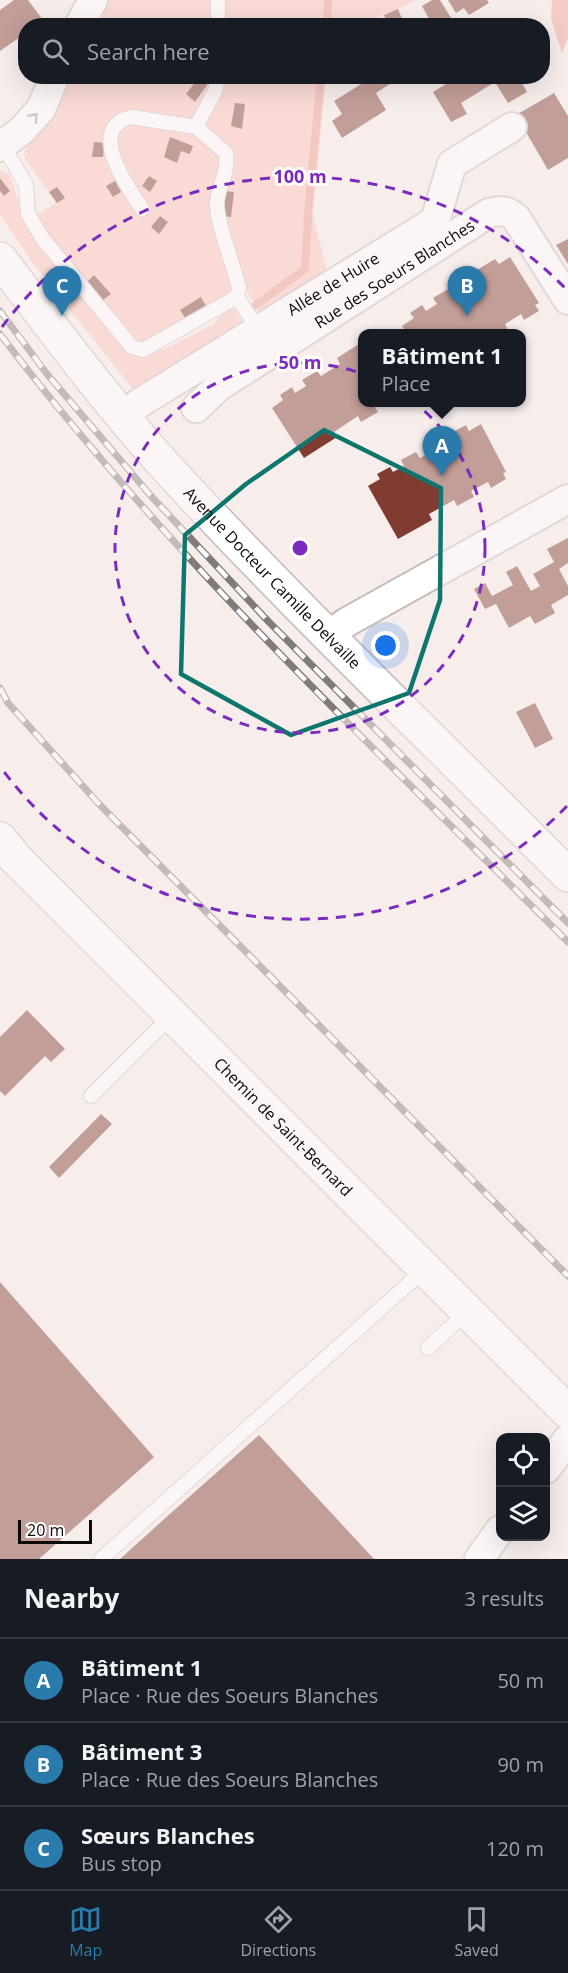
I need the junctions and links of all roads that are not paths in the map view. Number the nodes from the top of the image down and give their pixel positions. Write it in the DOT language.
graph roads {
  1 [pos="93,0"];
  2 [pos="218,0"];
  3 [pos="83,18"];
  4 [pos="218,18"];
  5 [pos="52,84"];
  6 [pos="216,84"];
  7 [pos="196,127"];
  8 [pos="512,127"];
  9 [pos="2,146"];
  10 [pos="142,209"];
  11 [pos="0,259"];
  12 [pos="237,297"];
  13 [pos="568,300"];
  14 [pos="258,329"];
  15 [pos="196,408"];
  16 [pos="123,417"];
  17 [pos="568,499"];
  18 [pos="329,635"];
  19 [pos="0,839"];
  20 [pos="568,875"];
  21 [pos="172,1015"];
  22 [pos="90,1096"];
  23 [pos="425,1269"];
  24 [pos="468,1311"];
  25 [pos="428,1348"];
  26 [pos="568,1412"];
  27 [pos="568,1439"];
  28 [pos="550,1464"];
  29 [pos="496,1537"];
  30 [pos="101,1559"];
  31 [pos="479,1559"];
  1 -- 3 [label="street"];
  2 -- 4 [label="lane"];
  9 -- 5 [label="street, one-way"];
  6 -- 7 [label="lane"];
  7 -- 10 [label="lane"];
  7 -- 12 [label="lane"];
  8 -- 14 [label="street, Allée de Huire"];
  9 -- 12 [label="lane"];
  11 -- 16 [label="street, Avenue Docteur Camille Delvaille"];
  12 -- 14 [label="lane"];
  13 -- 15 [label="street, Rue des Soeurs Blanches"];
  14 -- 16 [label="street, Allée de Huire"];
  16 -- 18 [label="street, Avenue Docteur Camille Delvaille"];
  17 -- 18 [label="street"];
  18 -- 20 [label="street, Avenue Docteur Camille Delvaille"];
  19 -- 21 [label="street, Chemin de Saint-Bernard"];
  21 -- 22 [label="lane"];
  21 -- 23 [label="street, Chemin de Saint-Bernard"];
  23 -- 24 [label="street, Chemin de Saint-Bernard"];
  23 -- 30 [label="lane"];
  24 -- 25 [label="lane"];
  24 -- 26 [label="street, Chemin de Saint-Bernard"];
  27 -- 28 [label="street"];
  29 -- 31 [label="street"];
}
